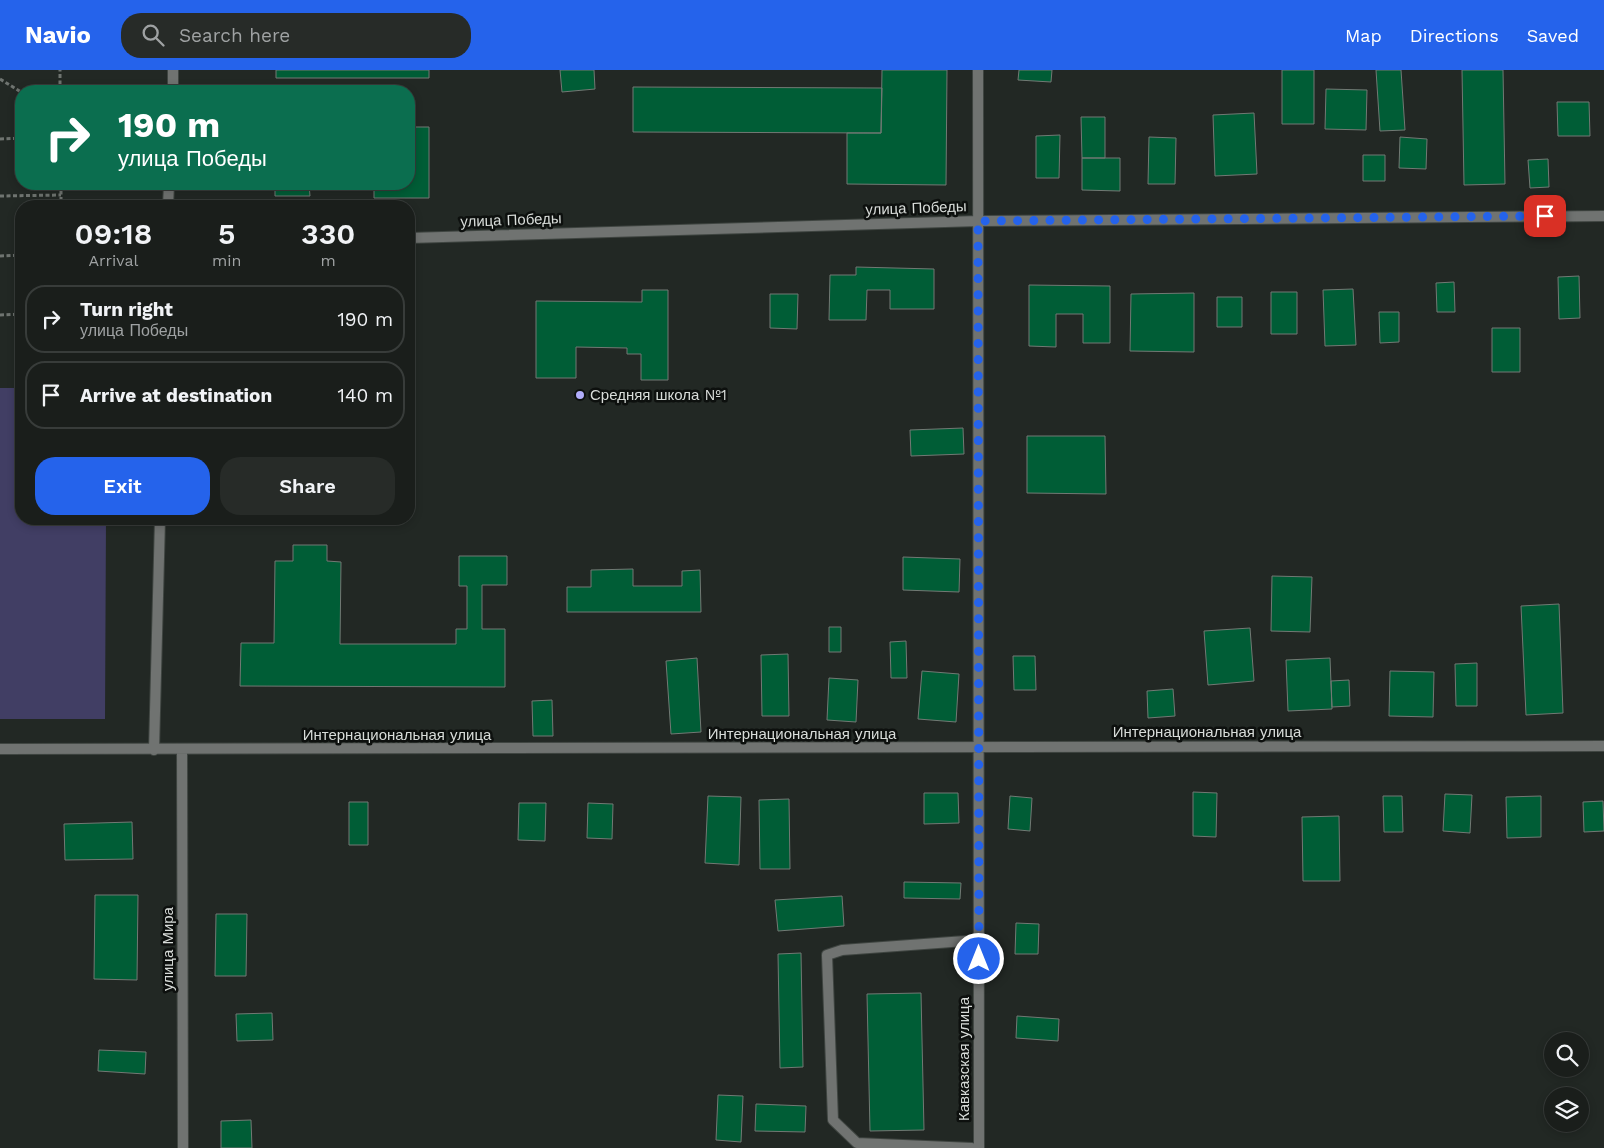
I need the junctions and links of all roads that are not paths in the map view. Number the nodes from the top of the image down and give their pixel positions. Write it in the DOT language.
graph roads {
  1 [pos="173,70"];
  2 [pos="978,70"];
  3 [pos="172,85"];
  4 [pos="1604,216"];
  5 [pos="978,221"];
  6 [pos="415,238"];
  7 [pos="160,525"];
  8 [pos="1604,746"];
  9 [pos="978,748"];
  10 [pos="0,750"];
  11 [pos="154,750"];
  12 [pos="182,750"];
  13 [pos="979,940"];
  14 [pos="183,1148"];
  15 [pos="972,1148"];
  16 [pos="979,1148"];
  1 -- 3 [label="street"];
  2 -- 5 [label="street, Кавказская улица"];
  4 -- 5 [label="street, улица Победы"];
  5 -- 6 [label="street, улица Победы"];
  5 -- 9 [label="street, Кавказская улица"];
  7 -- 11 [label="street"];
  8 -- 9 [label="street, Интернациональная улица"];
  9 -- 12 [label="street, Интернациональная улица"];
  9 -- 13 [label="street, Кавказская улица"];
  10 -- 11 [label="street, Интернациональная улица"];
  11 -- 12 [label="street, Интернациональная улица"];
  12 -- 14 [label="street, улица Мира"];
  13 -- 15 [label="street"];
  13 -- 16 [label="street, Кавказская улица"];
}
